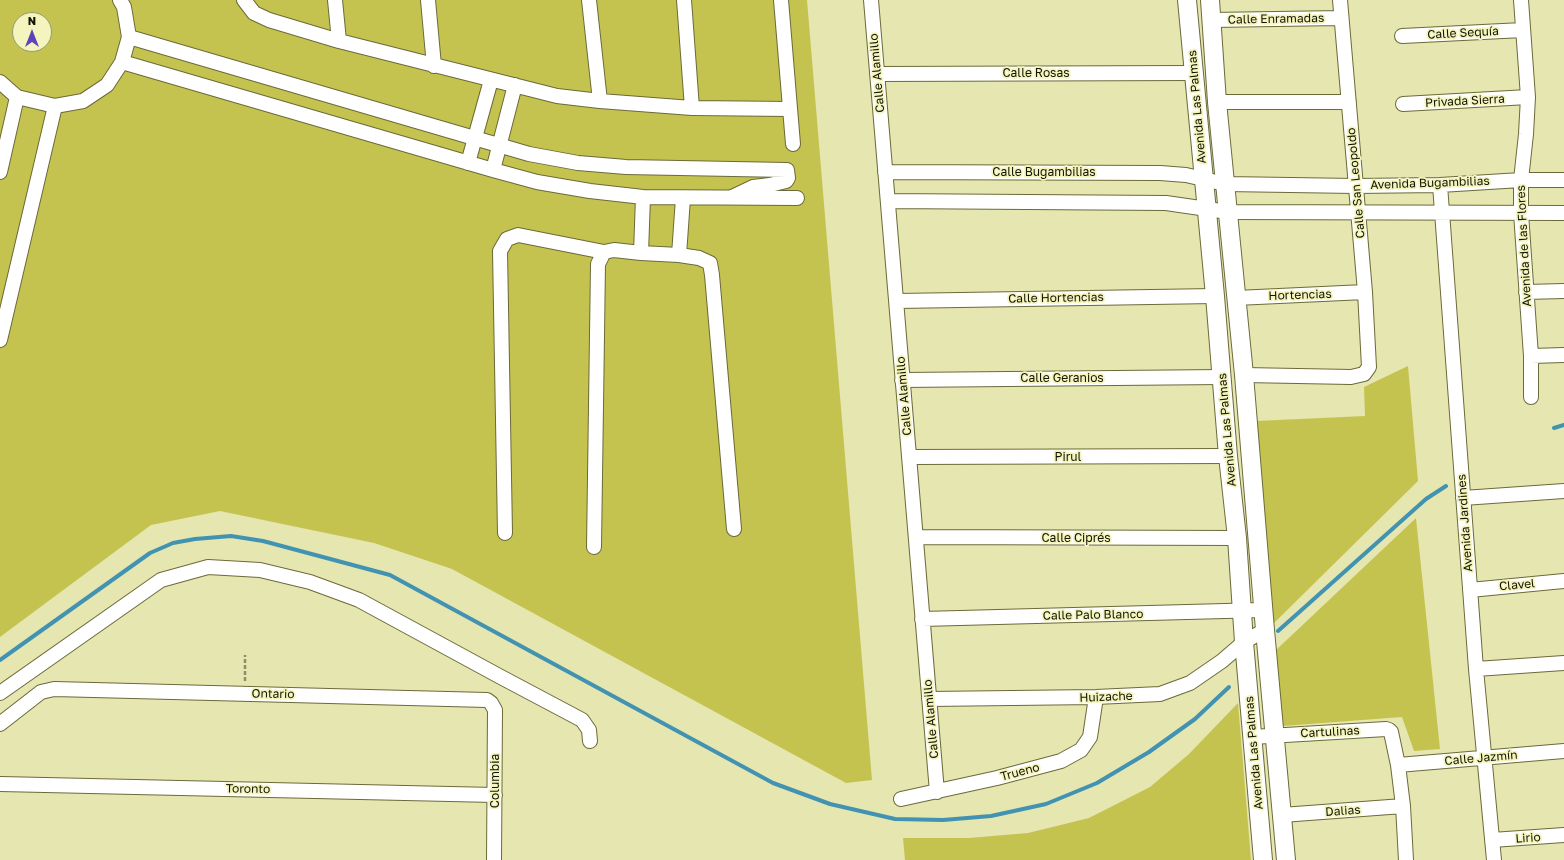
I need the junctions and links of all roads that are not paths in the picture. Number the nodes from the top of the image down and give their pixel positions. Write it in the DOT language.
graph roads {
  1 [pos="120,0"];
  2 [pos="244,0"];
  3 [pos="335,0"];
  4 [pos="428,0"];
  5 [pos="589,0"];
  6 [pos="684,0"];
  7 [pos="781,0"];
  8 [pos="871,0"];
  9 [pos="1187,0"];
  10 [pos="1210,0"];
  11 [pos="1340,0"];
  12 [pos="1521,0"];
  13 [pos="1341,18"];
  14 [pos="1211,20"];
  15 [pos="1523,30"];
  16 [pos="1402,36"];
  17 [pos="129,37"];
  18 [pos="339,40"];
  19 [pos="122,62"];
  20 [pos="434,66"];
  21 [pos="1194,73"];
  22 [pos="877,74"];
  23 [pos="491,80"];
  24 [pos="0,82"];
  25 [pos="515,85"];
  26 [pos="18,97"];
  27 [pos="1528,97"];
  28 [pos="600,101"];
  29 [pos="1217,102"];
  30 [pos="1349,102"];
  31 [pos="1403,104"];
  32 [pos="56,106"];
  33 [pos="692,108"];
  34 [pos="790,109"];
  35 [pos="475,138"];
  36 [pos="793,144"];
  37 [pos="500,145"];
  38 [pos="468,163"];
  39 [pos="493,170"];
  40 [pos="0,172"];
  41 [pos="885,172"];
  42 [pos="1204,179"];
  43 [pos="1521,180"];
  44 [pos="1564,180"];
  45 [pos="1225,184"];
  46 [pos="1440,185"];
  47 [pos="1355,186"];
  48 [pos="643,197"];
  49 [pos="732,197"];
  50 [pos="683,198"];
  51 [pos="797,198"];
  52 [pos="888,201"];
  53 [pos="1206,209"];
  54 [pos="1358,211"];
  55 [pos="1228,212"];
  56 [pos="1441,212"];
  57 [pos="1521,213"];
  58 [pos="1564,213"];
  59 [pos="604,252"];
  60 [pos="641,253"];
  61 [pos="679,255"];
  62 [pos="1564,291"];
  63 [pos="1364,292"];
  64 [pos="1526,292"];
  65 [pos="1215,296"];
  66 [pos="1236,298"];
  67 [pos="896,301"];
  68 [pos="0,340"];
  69 [pos="1564,355"];
  70 [pos="1531,356"];
  71 [pos="1244,375"];
  72 [pos="1222,377"];
  73 [pos="902,380"];
  74 [pos="1531,397"];
  75 [pos="1228,456"];
  76 [pos="909,457"];
  77 [pos="1564,491"];
  78 [pos="1463,498"];
  79 [pos="734,529"];
  80 [pos="505,533"];
  81 [pos="916,537"];
  82 [pos="1237,538"];
  83 [pos="594,547"];
  84 [pos="1564,582"];
  85 [pos="1470,590"];
  86 [pos="1263,610"];
  87 [pos="1242,611"];
  88 [pos="922,619"];
  89 [pos="1264,630"];
  90 [pos="1244,642"];
  91 [pos="1564,663"];
  92 [pos="1476,669"];
  93 [pos="0,693"];
  94 [pos="1096,698"];
  95 [pos="929,699"];
  96 [pos="491,703"];
  97 [pos="0,724"];
  98 [pos="1274,735"];
  99 [pos="1252,737"];
  100 [pos="590,741"];
  101 [pos="1564,751"];
  102 [pos="1484,758"];
  103 [pos="1398,765"];
  104 [pos="0,784"];
  105 [pos="937,792"];
  106 [pos="495,795"];
  107 [pos="901,799"];
  108 [pos="1403,806"];
  109 [pos="1282,815"];
  110 [pos="1564,835"];
  111 [pos="1492,840"];
  112 [pos="494,860"];
  113 [pos="1263,860"];
  114 [pos="1286,860"];
  115 [pos="1406,860"];
  116 [pos="1494,860"];
  1 -- 17 [label="street"];
  2 -- 18 [label="street"];
  3 -- 18 [label="street"];
  4 -- 20 [label="street"];
  5 -- 28 [label="street"];
  6 -- 33 [label="street"];
  7 -- 34 [label="street"];
  8 -- 22 [label="street, Calle Alamillo"];
  9 -- 21 [label="street, Avenida Las Palmas"];
  10 -- 14 [label="street, Avenida Las Palmas"];
  11 -- 13 [label="street, Calle San Leopoldo"];
  12 -- 15 [label="street, Avenida de las Flores"];
  13 -- 14 [label="street, Calle Enramadas"];
  13 -- 30 [label="street, Calle San Leopoldo"];
  14 -- 29 [label="street, Avenida Las Palmas"];
  15 -- 16 [label="street, Calle Sequía"];
  15 -- 27 [label="street, Avenida de las Flores"];
  17 -- 19 [label="street"];
  17 -- 35 [label="street"];
  18 -- 20 [label="street"];
  19 -- 32 [label="street"];
  19 -- 38 [label="street"];
  20 -- 23 [label="street"];
  21 -- 22 [label="street, Calle Rosas"];
  21 -- 42 [label="street, Avenida Las Palmas"];
  22 -- 41 [label="street, Calle Alamillo"];
  23 -- 25 [label="street"];
  23 -- 35 [label="street"];
  24 -- 26 [label="street"];
  25 -- 28 [label="street"];
  25 -- 37 [label="street"];
  26 -- 32 [label="street"];
  26 -- 40 [label="street"];
  27 -- 31 [label="street, Privada Sierra"];
  27 -- 43 [label="street, Avenida de las Flores"];
  28 -- 33 [label="street"];
  29 -- 30 [label="street"];
  29 -- 45 [label="street, Avenida Las Palmas"];
  30 -- 47 [label="street, Calle San Leopoldo"];
  32 -- 68 [label="street"];
  33 -- 34 [label="street"];
  34 -- 36 [label="street"];
  35 -- 37 [label="street"];
  35 -- 38 [label="street"];
  37 -- 39 [label="street"];
  37 -- 49 [label="street"];
  38 -- 39 [label="street"];
  39 -- 48 [label="street"];
  41 -- 42 [label="street, Calle Bugambilias"];
  41 -- 52 [label="street, Calle Alamillo"];
  42 -- 45 [label="street, Calle Bugambilias"];
  42 -- 53 [label="street, Avenida Las Palmas"];
  43 -- 44 [label="street, Avenida Bugambilias"];
  43 -- 46 [label="street, Avenida Bugambilias"];
  43 -- 57 [label="street, Avenida de las Flores"];
  45 -- 47 [label="street, Avenida Bugambilias"];
  45 -- 55 [label="street, Avenida Las Palmas"];
  46 -- 47 [label="street, Avenida Bugambilias"];
  46 -- 56 [label="street, Avenida Jardines"];
  47 -- 54 [label="street, Calle San Leopoldo"];
  48 -- 50 [label="street"];
  48 -- 60 [label="street"];
  49 -- 50 [label="street"];
  49 -- 51 [label="street"];
  50 -- 61 [label="street"];
  52 -- 53 [label="street"];
  52 -- 67 [label="street, Calle Alamillo"];
  53 -- 55 [label="street"];
  53 -- 65 [label="street, Avenida Las Palmas"];
  54 -- 55 [label="street"];
  54 -- 56 [label="street"];
  54 -- 63 [label="street, Calle San Leopoldo"];
  55 -- 66 [label="street, Avenida Las Palmas"];
  56 -- 57 [label="street"];
  56 -- 78 [label="street, Avenida Jardines"];
  57 -- 58 [label="street"];
  57 -- 64 [label="street, Avenida de las Flores"];
  59 -- 60 [label="street"];
  59 -- 80 [label="street"];
  59 -- 83 [label="street"];
  60 -- 61 [label="street"];
  61 -- 79 [label="street"];
  62 -- 64 [label="street"];
  63 -- 66 [label="street, Hortencias"];
  63 -- 71 [label="street, Calle San Leopoldo"];
  64 -- 70 [label="street, Avenida de las Flores"];
  65 -- 67 [label="street, Calle Hortencias"];
  65 -- 72 [label="street, Avenida Las Palmas"];
  66 -- 71 [label="street, Avenida Las Palmas"];
  67 -- 73 [label="street, Calle Alamillo"];
  69 -- 70 [label="street"];
  70 -- 74 [label="street, Avenida de las Flores"];
  71 -- 86 [label="street, Avenida Las Palmas"];
  72 -- 73 [label="street, Calle Geranios"];
  72 -- 75 [label="street, Avenida Las Palmas"];
  73 -- 76 [label="street, Calle Alamillo"];
  75 -- 76 [label="street, Pirul"];
  75 -- 82 [label="street, Avenida Las Palmas"];
  76 -- 81 [label="street, Calle Alamillo"];
  77 -- 78 [label="street"];
  78 -- 85 [label="street, Avenida Jardines"];
  81 -- 82 [label="street, Calle Ciprés"];
  81 -- 88 [label="street, Calle Alamillo"];
  82 -- 87 [label="street, Avenida Las Palmas"];
  84 -- 85 [label="street, Clavel"];
  85 -- 92 [label="street, Avenida Jardines"];
  86 -- 87 [label="street, Calle Palo Blanco"];
  86 -- 89 [label="street, Avenida Las Palmas"];
  87 -- 88 [label="street, Calle Palo Blanco"];
  87 -- 90 [label="street, Avenida Las Palmas"];
  88 -- 95 [label="street, Calle Alamillo"];
  89 -- 90 [label="street, Huizache"];
  89 -- 98 [label="street, Avenida Las Palmas"];
  90 -- 94 [label="street, Huizache"];
  90 -- 99 [label="street, Avenida Las Palmas"];
  91 -- 92 [label="street"];
  92 -- 102 [label="street, Avenida Jardines"];
  93 -- 100 [label="street"];
  94 -- 95 [label="street, Huizache"];
  94 -- 105 [label="street, Trueno"];
  95 -- 105 [label="street, Calle Alamillo"];
  96 -- 97 [label="street, Ontario"];
  96 -- 106 [label="street, Columbia"];
  98 -- 99 [label="street, Cartulinas"];
  98 -- 103 [label="street, Cartulinas"];
  98 -- 109 [label="street, Avenida Las Palmas"];
  99 -- 113 [label="street, Avenida Las Palmas"];
  101 -- 102 [label="street, Calle Jazmín"];
  102 -- 103 [label="street, Calle Jazmín"];
  102 -- 111 [label="street, Avenida Jardines"];
  103 -- 108 [label="street"];
  104 -- 106 [label="street, Toronto"];
  105 -- 107 [label="street, Trueno"];
  106 -- 112 [label="street, Columbia"];
  108 -- 109 [label="street, Dalias"];
  108 -- 115 [label="street"];
  109 -- 114 [label="street, Avenida Las Palmas"];
  110 -- 111 [label="street, Lirio"];
  111 -- 116 [label="street, Avenida Jardines"];
}
